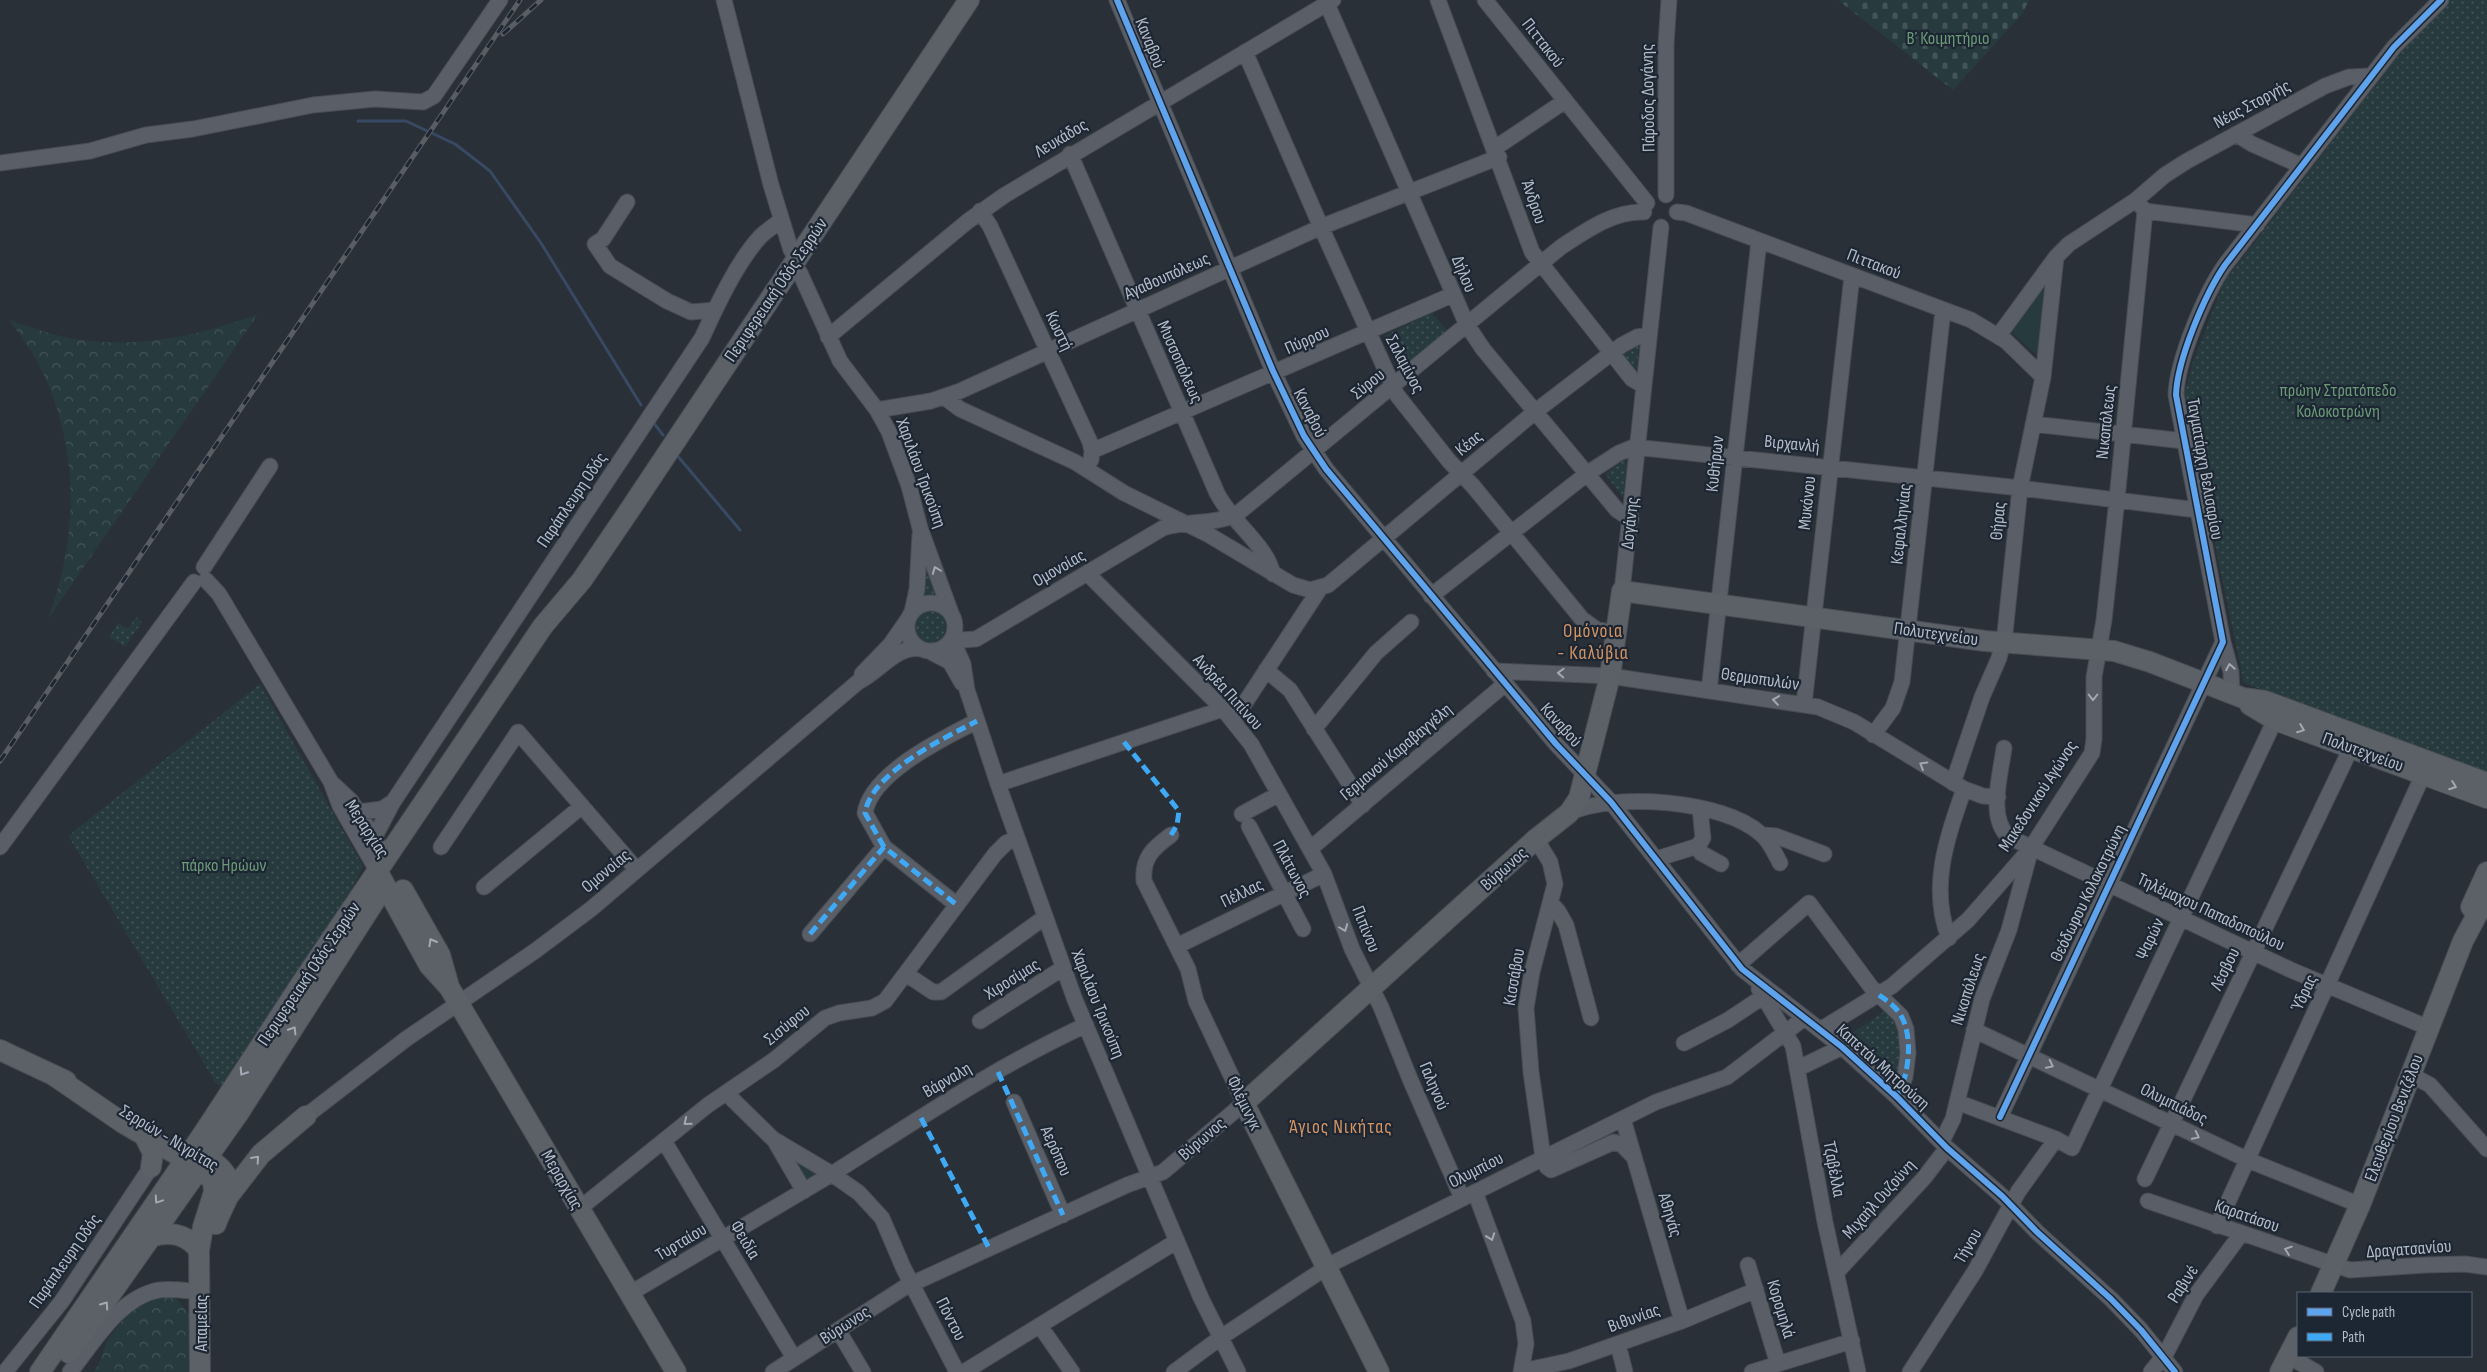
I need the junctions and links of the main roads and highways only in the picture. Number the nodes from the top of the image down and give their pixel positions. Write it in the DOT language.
graph roads {
  1 [pos="969,0"];
  2 [pos="1622,591"];
  3 [pos="2238,696"];
  4 [pos="2487,783"];
  5 [pos="2487,798"];
  6 [pos="1570,813"];
  7 [pos="386,872"];
  8 [pos="2487,872"];
  9 [pos="2487,896"];
  10 [pos="404,921"];
  11 [pos="361,922"];
  12 [pos="2463,940"];
  13 [pos="454,995"];
  14 [pos="0,1050"];
  15 [pos="53,1075"];
  16 [pos="1244,1103"];
  17 [pos="306,1116"];
  18 [pos="144,1135"];
  19 [pos="193,1158"];
  20 [pos="227,1198"];
  21 [pos="152,1236"];
  22 [pos="199,1250"];
  23 [pos="201,1283"];
  24 [pos="2321,1292"];
  25 [pos="2297,1339"];
  26 [pos="2284,1364"];
  27 [pos="40,1372"];
  28 [pos="54,1372"];
  29 [pos="200,1372"];
  30 [pos="676,1372"];
  31 [pos="1379,1372"];
  1 -- 7 [label="main road, Περιφερειακή Οδός Σερρών"];
  2 -- 3 [label="main road, Πολυτεχνείου"];
  2 -- 6 [label="main road, Δογάνης"];
  3 -- 4 [label="main road, Πολυτεχνείου"];
  3 -- 5 [label="main road, Πολυτεχνείου, one-way"];
  6 -- 16 [label="main road, Βύρωνος"];
  7 -- 10 [label="main road, Μεραρχίας"];
  7 -- 11 [label="main road, Περιφερειακή Οδός Σερρών"];
  13 -- 7 [label="main road, Μεραρχίας, one-way"];
  7 -- 19 [label="main road, Περιφερειακή Οδός Σερρών, one-way"];
  8 -- 12 [label="main road, Ελευθερίου Βενιζέλου"];
  9 -- 12 [label="main road, Ελευθερίου Βενιζέλου"];
  10 -- 11 [label="main road"];
  10 -- 13 [label="main road, Μεραρχίας"];
  19 -- 11 [label="main road, Περιφερειακή Οδός Σερρών, one-way"];
  12 -- 24 [label="main road, Ελευθερίου Βενιζέλου"];
  13 -- 30 [label="main road, Μεραρχίας"];
  14 -- 15 [label="main road, Σερρών - Νιγρίτας"];
  15 -- 18 [label="main road, Σερρών - Νιγρίτας"];
  15 -- 19 [label="main road, Σερρών - Νιγρίτας"];
  16 -- 31 [label="main road, Φλέμινγκ"];
  20 -- 17 [label="main road, one-way"];
  18 -- 19 [label="main road, Σερρών - Νιγρίτας"];
  18 -- 19 [label="main road"];
  19 -- 20 [label="main road, Σερρών - Νιγρίτας"];
  19 -- 21 [label="main road, Περιφερειακή Οδός Σερρών"];
  19 -- 22 [label="main road, Σερρών - Νιγρίτας"];
  19 -- 27 [label="main road, Περιφερειακή Οδός Σερρών, one-way"];
  20 -- 23 [label="main road, Σερρών - Νιγρίτας"];
  21 -- 22 [label="main road"];
  28 -- 21 [label="main road, Περιφερειακή Οδός Σερρών, one-way"];
  22 -- 23 [label="main road, Σερρών - Νιγρίτας"];
  23 -- 29 [label="main road, Απαμείας"];
  25 -- 26 [label="main road"];
}
